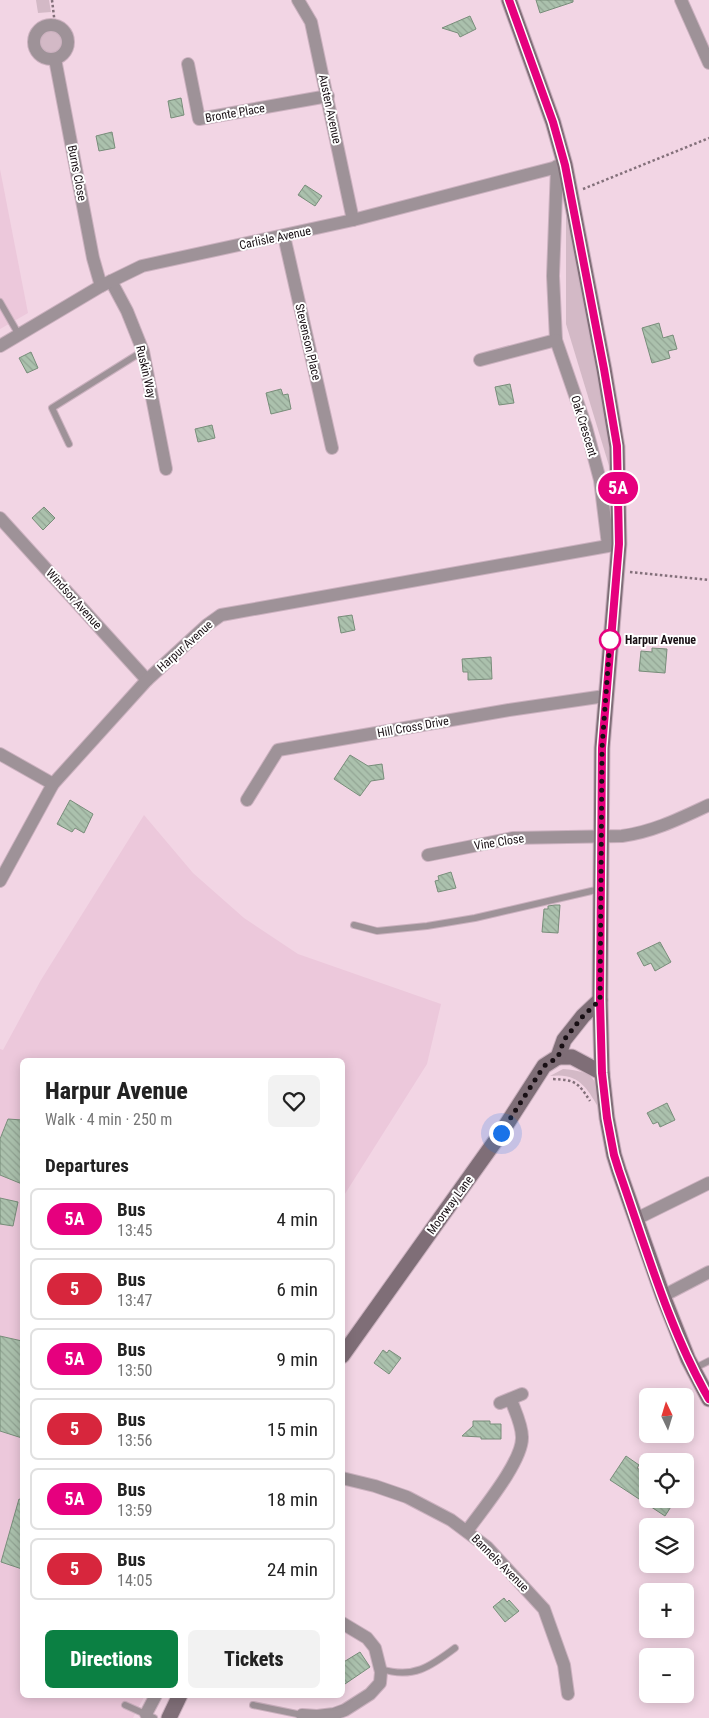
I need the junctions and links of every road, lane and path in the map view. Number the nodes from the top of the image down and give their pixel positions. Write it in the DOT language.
graph roads {
  1 [pos="52,0"];
  2 [pos="298,0"];
  3 [pos="509,0"];
  4 [pos="681,0"];
  5 [pos="56,25"];
  6 [pos="55,59"];
  7 [pos="709,63"];
  8 [pos="188,64"];
  9 [pos="328,96"];
  10 [pos="709,138"];
  11 [pos="561,165"];
  12 [pos="571,193"];
  13 [pos="353,220"];
  14 [pos="284,236"];
  15 [pos="106,283"];
  16 [pos="0,302"];
  17 [pos="19,335"];
  18 [pos="556,340"];
  19 [pos="0,346"];
  20 [pos="143,351"];
  21 [pos="480,360"];
  22 [pos="69,444"];
  23 [pos="332,448"];
  24 [pos="166,469"];
  25 [pos="0,518"];
  26 [pos="613,544"];
  27 [pos="616,570"];
  28 [pos="709,580"];
  29 [pos="148,680"];
  30 [pos="605,696"];
  31 [pos="0,754"];
  32 [pos="52,784"];
  33 [pos="247,800"];
  34 [pos="709,804"];
  35 [pos="602,836"];
  36 [pos="428,856"];
  37 [pos="0,881"];
  38 [pos="601,889"];
  39 [pos="354,925"];
  40 [pos="600,1000"];
  41 [pos="558,1057"];
  42 [pos="602,1073"];
  43 [pos="536,1078"];
  44 [pos="592,1105"];
  45 [pos="709,1183"];
  46 [pos="636,1220"];
  47 [pos="709,1272"];
  48 [pos="663,1296"];
  49 [pos="345,1352"];
  50 [pos="709,1361"];
  51 [pos="693,1369"];
  52 [pos="511,1399"];
  53 [pos="709,1399"];
  54 [pos="345,1479"];
  55 [pos="467,1531"];
  56 [pos="345,1625"];
  57 [pos="455,1648"];
  58 [pos="380,1669"];
  59 [pos="568,1694"];
  60 [pos="155,1698"];
  61 [pos="179,1698"];
  62 [pos="125,1705"];
  63 [pos="253,1705"];
  64 [pos="302,1715"];
  65 [pos="150,1716"];
  66 [pos="169,1718"];
  1 -- 5 [label="path"];
  2 -- 9 [label="street, Austen Avenue"];
  3 -- 11 [label="street"];
  4 -- 7 [label="street"];
  5 -- 6 [label="street"];
  5 -- 6 [label="street"];
  6 -- 15 [label="street, Burns Close"];
  8 -- 9 [label="street, Bronte Place"];
  9 -- 13 [label="street, Austen Avenue"];
  10 -- 12 [label="path"];
  11 -- 12 [label="street"];
  11 -- 13 [label="street, Carlisle Avenue"];
  11 -- 18 [label="street, Oak Crescent"];
  12 -- 26 [label="street"];
  13 -- 14 [label="street, Carlisle Avenue"];
  14 -- 15 [label="street, Carlisle Avenue"];
  14 -- 23 [label="street, Stevenson Place"];
  15 -- 17 [label="street, Carlisle Avenue"];
  15 -- 20 [label="street, Ruskin Way"];
  16 -- 17 [label="lane"];
  17 -- 19 [label="street, Carlisle Avenue"];
  18 -- 21 [label="street"];
  18 -- 26 [label="street, Oak Crescent"];
  20 -- 22 [label="lane"];
  20 -- 24 [label="street, Ruskin Way"];
  25 -- 29 [label="street, Windsor Avenue"];
  26 -- 27 [label="street"];
  26 -- 29 [label="street, Harpur Avenue"];
  27 -- 28 [label="path"];
  27 -- 30 [label="street"];
  29 -- 32 [label="street, Harpur Avenue"];
  30 -- 33 [label="street, Hill Cross Drive"];
  30 -- 35 [label="street"];
  31 -- 32 [label="street"];
  32 -- 37 [label="street, Harpur Avenue"];
  34 -- 35 [label="street, Vine Close"];
  35 -- 36 [label="street, Vine Close"];
  35 -- 38 [label="street"];
  38 -- 39 [label="lane"];
  38 -- 40 [label="street"];
  40 -- 41 [label="street, Moorway Lane"];
  40 -- 42 [label="street"];
  41 -- 42 [label="street"];
  41 -- 43 [label="street, Moorway Lane"];
  42 -- 46 [label="street"];
  43 -- 44 [label="path"];
  43 -- 49 [label="street, Moorway Lane"];
  45 -- 46 [label="street"];
  46 -- 48 [label="street"];
  47 -- 48 [label="street"];
  48 -- 51 [label="street"];
  50 -- 51 [label="lane"];
  51 -- 53 [label="street"];
  52 -- 55 [label="street"];
  54 -- 55 [label="street, Bannels Avenue"];
  55 -- 59 [label="street, Bannels Avenue"];
  56 -- 58 [label="street"];
  57 -- 58 [label="lane"];
  58 -- 64 [label="street"];
  60 -- 65 [label="street"];
  61 -- 66 [label="street"];
  62 -- 65 [label="lane"];
  63 -- 64 [label="lane"];
}
